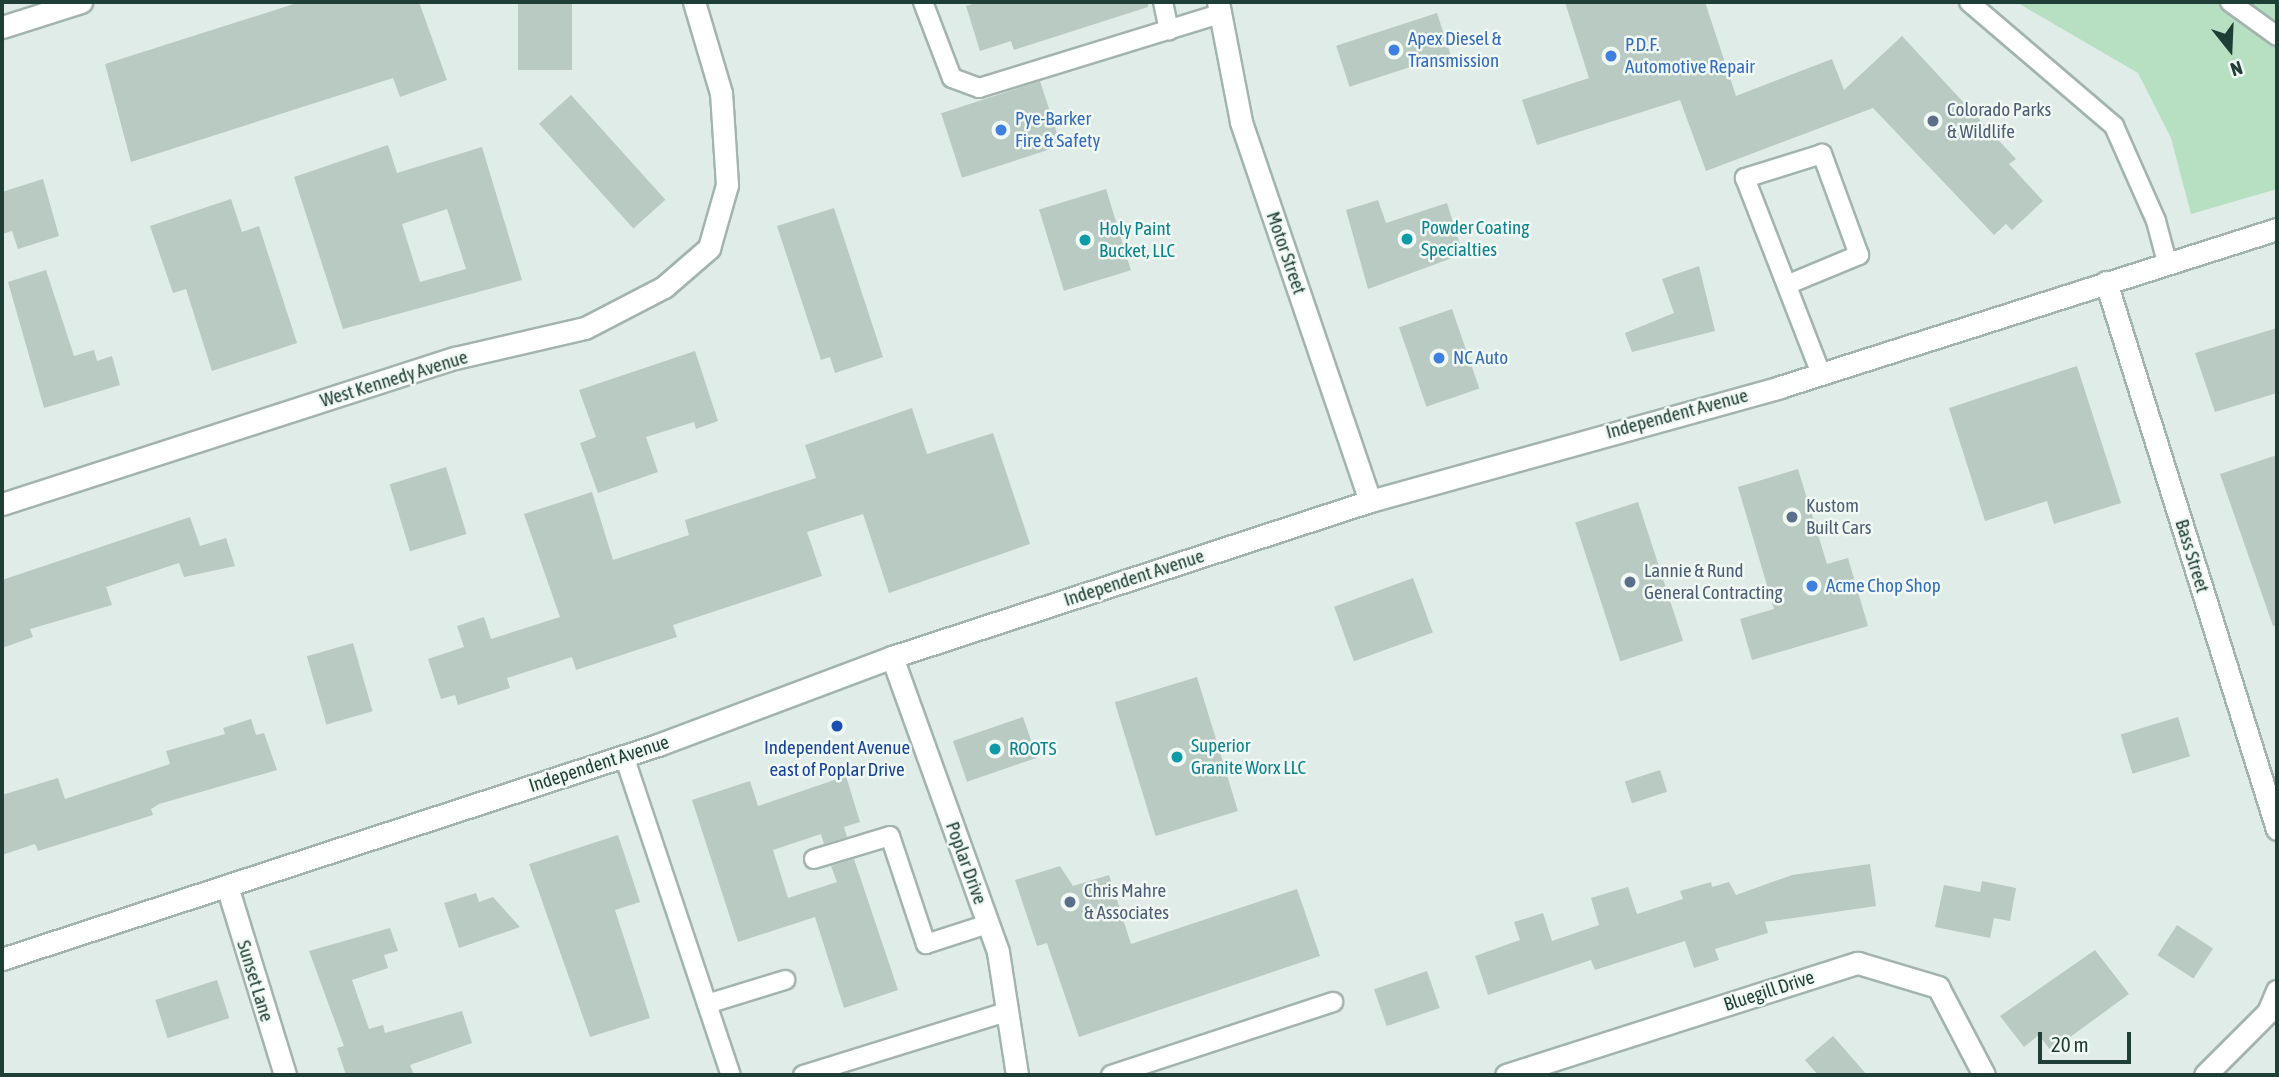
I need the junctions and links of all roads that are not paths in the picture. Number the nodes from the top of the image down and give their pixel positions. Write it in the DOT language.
graph roads {
  1 [pos="81,2"];
  2 [pos="694,2"];
  3 [pos="923,2"];
  4 [pos="1163,2"];
  5 [pos="1969,2"];
  6 [pos="2230,2"];
  7 [pos="1219,8"];
  8 [pos="2,27"];
  9 [pos="1169,30"];
  10 [pos="2277,36"];
  11 [pos="2277,229"];
  12 [pos="2167,262"];
  13 [pos="2106,282"];
  14 [pos="1788,285"];
  15 [pos="1821,374"];
  16 [pos="1370,501"];
  17 [pos="2,504"];
  18 [pos="892,657"];
  19 [pos="624,756"];
  20 [pos="2277,829"];
  21 [pos="814,859"];
  22 [pos="227,886"];
  23 [pos="988,924"];
  24 [pos="2,959"];
  25 [pos="785,980"];
  26 [pos="2277,991"];
  27 [pos="1333,1002"];
  28 [pos="706,1004"];
  29 [pos="1007,1012"];
  30 [pos="285,1075"];
  31 [pos="731,1075"];
  32 [pos="803,1075"];
  33 [pos="1017,1075"];
  34 [pos="1111,1075"];
  35 [pos="1506,1075"];
  36 [pos="1984,1075"];
  37 [pos="2205,1075"];
  1 -- 8 [label="street"];
  2 -- 17 [label="street, West Kennedy Avenue"];
  3 -- 9 [label="lane"];
  4 -- 9 [label="lane"];
  5 -- 12 [label="lane"];
  6 -- 10 [label="lane"];
  7 -- 9 [label="lane"];
  7 -- 16 [label="street, Motor Street"];
  11 -- 12 [label="street, Independent Avenue"];
  12 -- 13 [label="street, Independent Avenue"];
  13 -- 15 [label="street, Independent Avenue"];
  13 -- 20 [label="street, Bass Street"];
  14 -- 14 [label="lane"];
  14 -- 15 [label="lane"];
  15 -- 16 [label="street, Independent Avenue"];
  16 -- 18 [label="street, Independent Avenue"];
  18 -- 19 [label="street, Independent Avenue"];
  18 -- 23 [label="street, Poplar Drive"];
  19 -- 22 [label="street, Independent Avenue"];
  19 -- 28 [label="lane"];
  21 -- 23 [label="lane"];
  22 -- 24 [label="street, Independent Avenue"];
  22 -- 30 [label="street, Sunset Lane"];
  23 -- 29 [label="street, Poplar Drive"];
  25 -- 28 [label="lane"];
  26 -- 37 [label="street"];
  27 -- 34 [label="lane"];
  28 -- 31 [label="lane"];
  29 -- 32 [label="lane"];
  29 -- 33 [label="street, Poplar Drive"];
  35 -- 36 [label="street, Bluegill Drive"];
}
